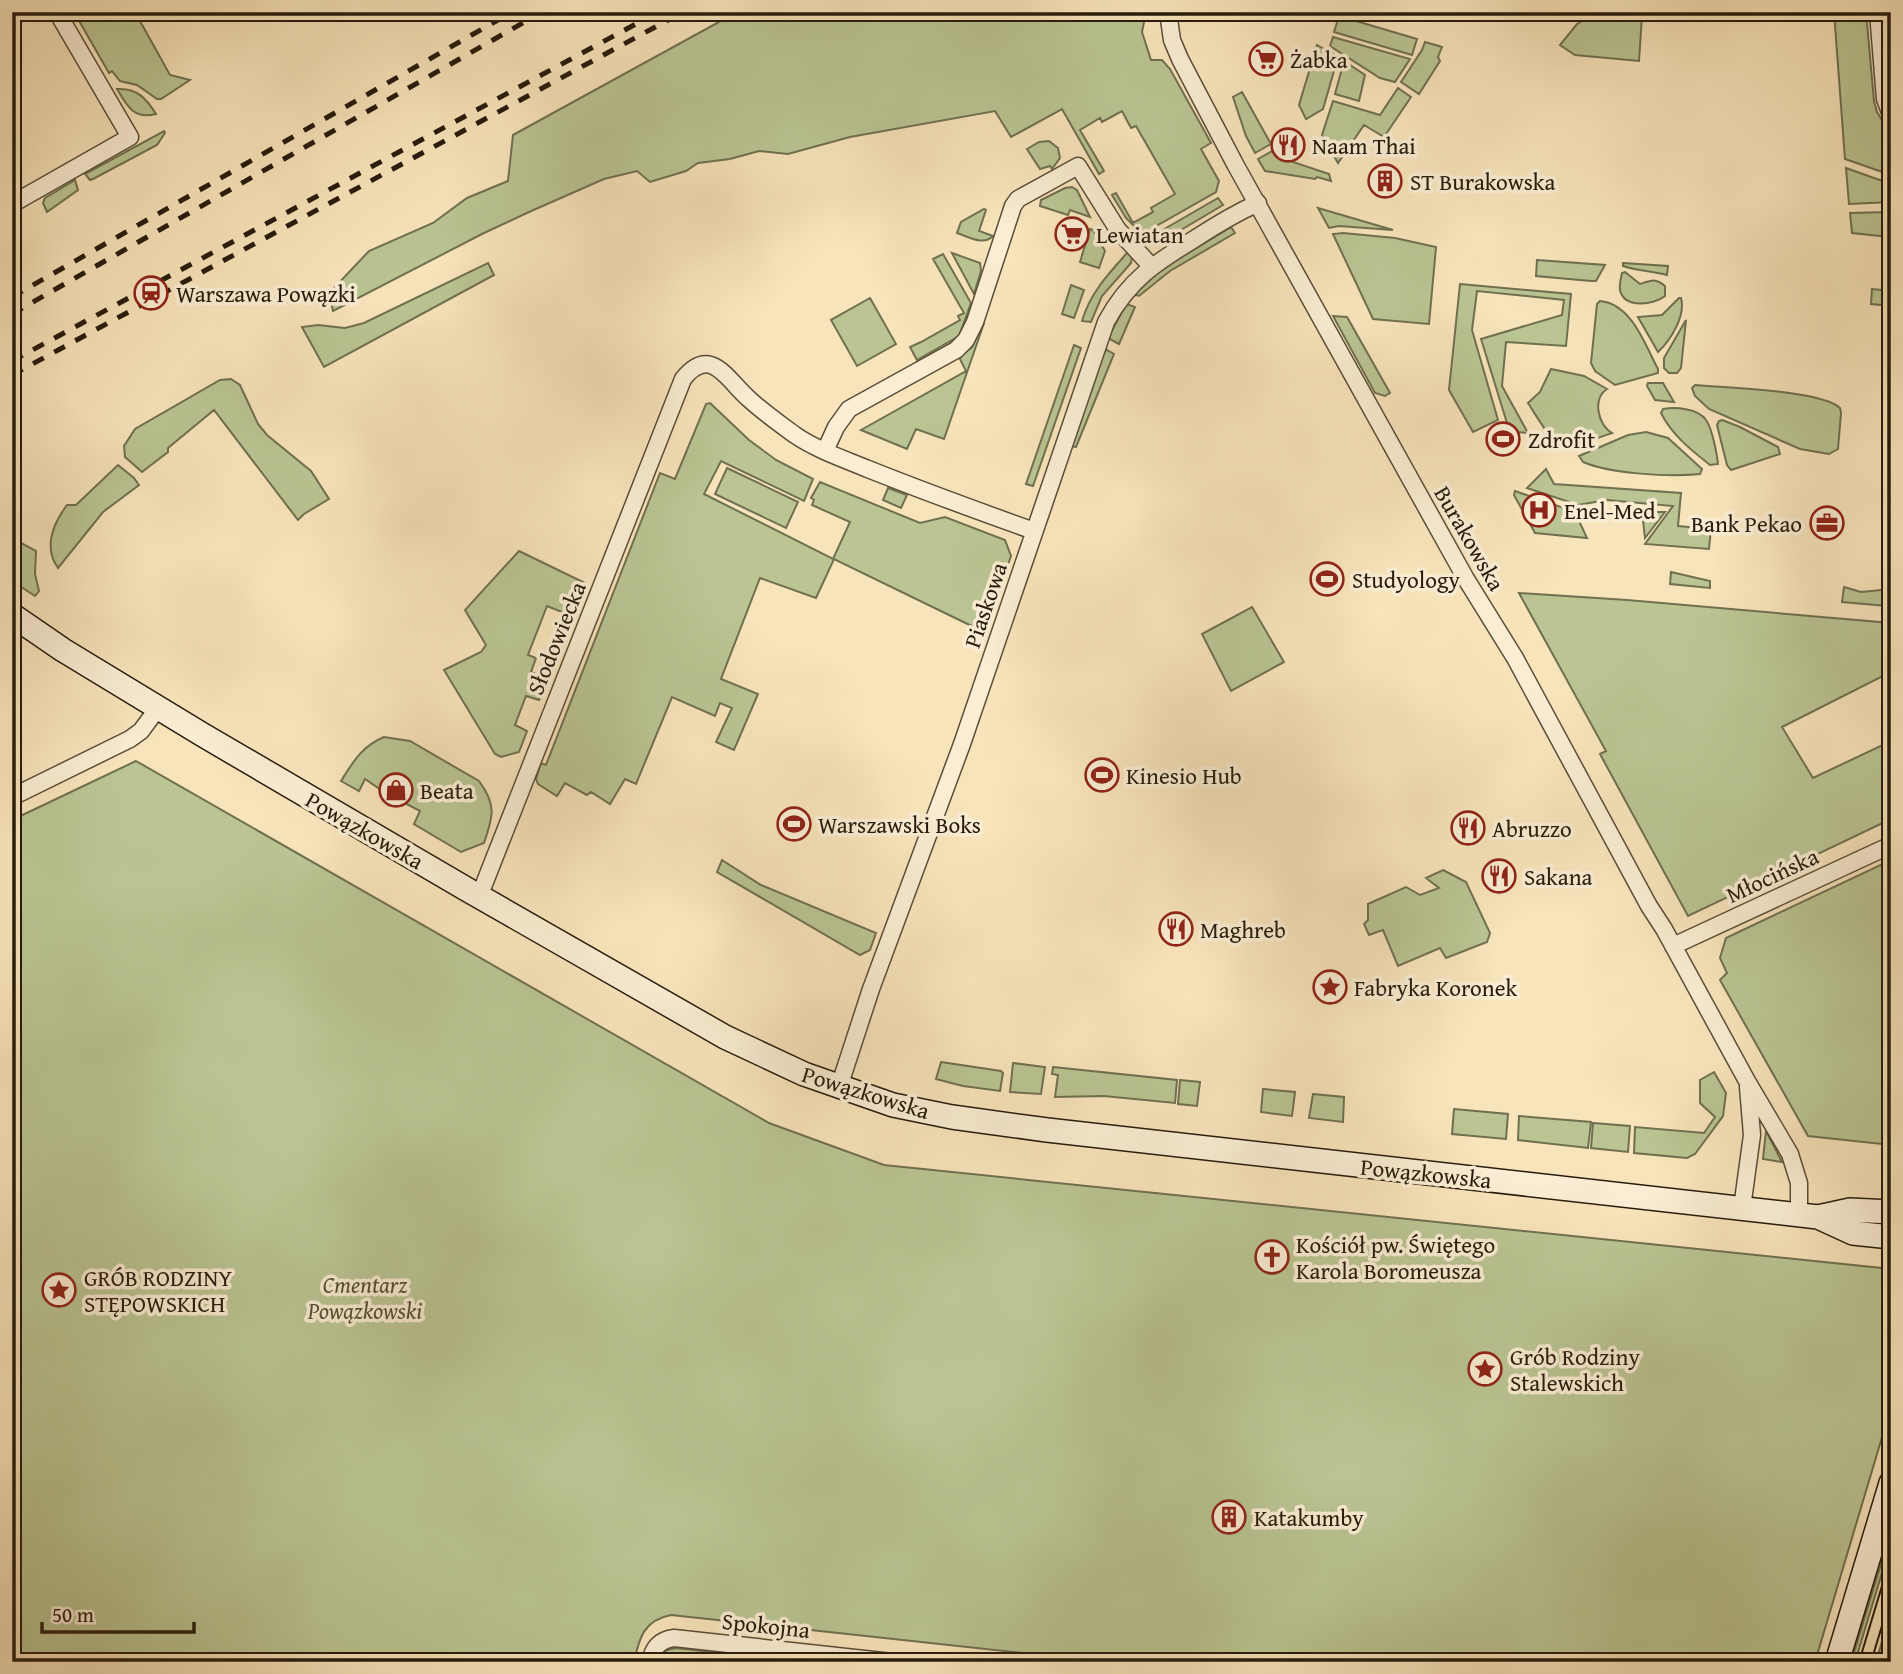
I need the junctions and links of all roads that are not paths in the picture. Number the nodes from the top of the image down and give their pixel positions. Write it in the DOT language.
graph roads {
  1 [pos="57,12"];
  2 [pos="1168,12"];
  3 [pos="1878,12"];
  4 [pos="1891,115"];
  5 [pos="1258,203"];
  6 [pos="12,204"];
  7 [pos="1151,266"];
  8 [pos="825,451"];
  9 [pos="1034,531"];
  10 [pos="17,621"];
  11 [pos="158,708"];
  12 [pos="12,797"];
  13 [pos="1891,845"];
  14 [pos="479,897"];
  15 [pos="1673,946"];
  16 [pos="1747,1081"];
  17 [pos="839,1087"];
  18 [pos="1742,1208"];
  19 [pos="1891,1212"];
  20 [pos="1809,1216"];
  21 [pos="1891,1237"];
  22 [pos="1891,1483"];
  23 [pos="649,1662"];
  24 [pos="892,1662"];
  25 [pos="1837,1662"];
  1 -- 6 [label="street"];
  2 -- 5 [label="street, Burakowska"];
  3 -- 4 [label="street"];
  5 -- 7 [label="street, Piaskowa"];
  5 -- 15 [label="street, Burakowska"];
  7 -- 8 [label="street"];
  7 -- 9 [label="street, Piaskowa"];
  8 -- 9 [label="street"];
  8 -- 14 [label="street, Słodowiecka"];
  9 -- 17 [label="street, Piaskowa"];
  10 -- 11 [label="main road, Powązkowska"];
  11 -- 12 [label="street"];
  11 -- 14 [label="main road, Powązkowska"];
  13 -- 15 [label="street, Młocińska"];
  14 -- 17 [label="main road, Powązkowska"];
  15 -- 16 [label="street, Burakowska"];
  16 -- 18 [label="street, Burakowska"];
  16 -- 20 [label="street, Burakowska"];
  17 -- 18 [label="main road, Powązkowska"];
  18 -- 20 [label="main road, Powązkowska"];
  19 -- 20 [label="main road, Powązkowska"];
  20 -- 21 [label="main road, Powązkowska"];
  22 -- 25 [label="main road"];
  23 -- 24 [label="street, Spokojna"];
}
